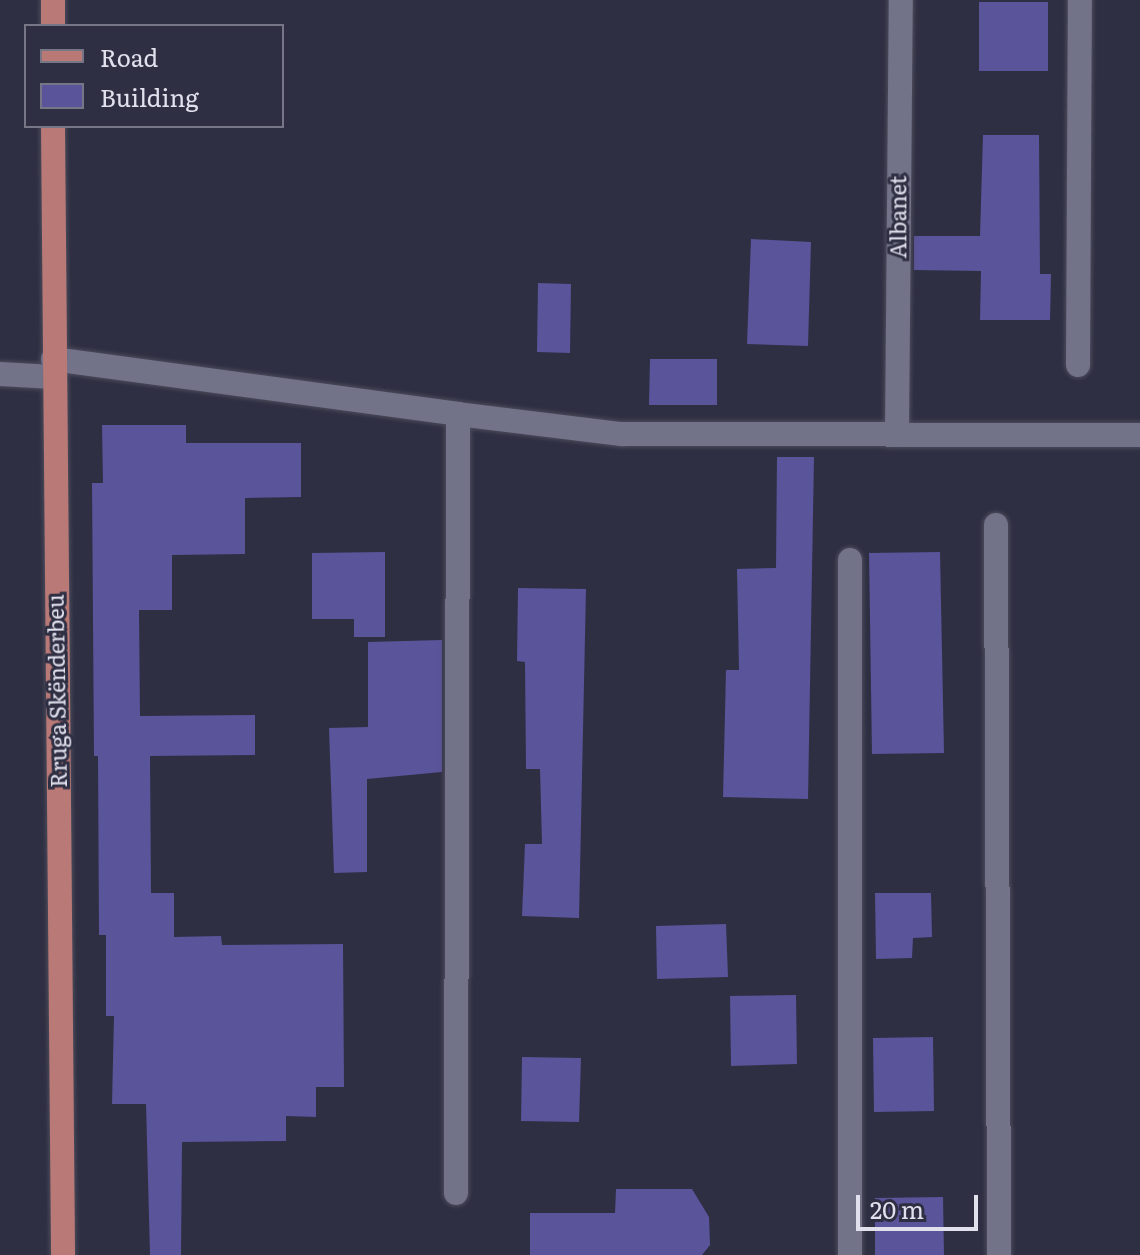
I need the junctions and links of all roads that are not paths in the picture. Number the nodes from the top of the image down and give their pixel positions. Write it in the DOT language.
graph roads {
  1 [pos="53,0"];
  2 [pos="901,0"];
  3 [pos="1080,0"];
  4 [pos="53,24"];
  5 [pos="53,128"];
  6 [pos="1078,365"];
  7 [pos="53,368"];
  8 [pos="0,374"];
  9 [pos="458,414"];
  10 [pos="897,434"];
  11 [pos="1140,435"];
  12 [pos="996,525"];
  13 [pos="850,560"];
  14 [pos="456,1193"];
  15 [pos="63,1255"];
  16 [pos="850,1255"];
  17 [pos="999,1255"];
  1 -- 4 [label="main road"];
  2 -- 10 [label="street, Albanet"];
  3 -- 6 [label="street"];
  5 -- 7 [label="main road, Rruga Skënderbeu"];
  7 -- 8 [label="street"];
  7 -- 9 [label="street"];
  7 -- 15 [label="main road, Rruga Skënderbeu"];
  9 -- 10 [label="street"];
  9 -- 14 [label="street"];
  10 -- 11 [label="street"];
  12 -- 17 [label="street"];
  13 -- 16 [label="street"];
}
